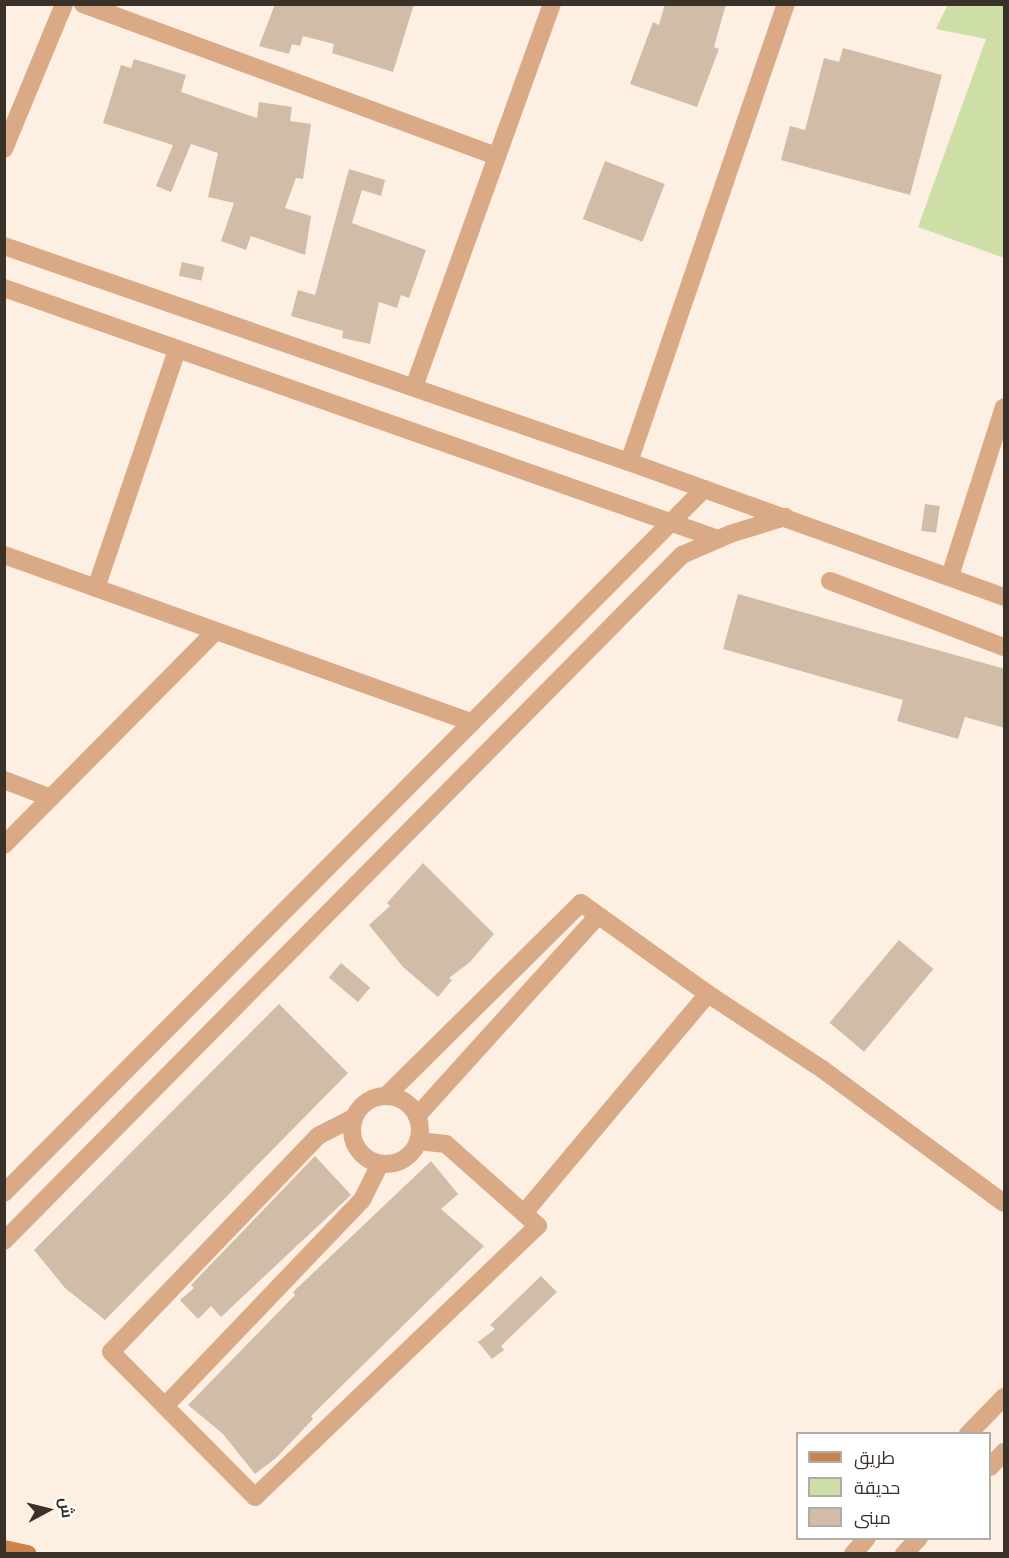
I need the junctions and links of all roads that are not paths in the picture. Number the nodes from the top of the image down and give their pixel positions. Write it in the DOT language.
graph roads {
  1 [pos="64,4"];
  2 [pos="83,4"];
  3 [pos="552,4"];
  4 [pos="786,4"];
  5 [pos="4,148"];
  6 [pos="497,156"];
  7 [pos="4,246"];
  8 [pos="4,288"];
  9 [pos="177,350"];
  10 [pos="414,387"];
  11 [pos="1005,407"];
  12 [pos="630,462"];
  13 [pos="704,489"];
  14 [pos="785,518"];
  15 [pos="671,523"];
  16 [pos="718,539"];
  17 [pos="4,555"];
  18 [pos="950,576"];
  19 [pos="830,581"];
  20 [pos="96,588"];
  21 [pos="1005,597"];
  22 [pos="216,631"];
  23 [pos="1005,647"];
  24 [pos="472,723"];
  25 [pos="4,780"];
  26 [pos="51,798"];
  27 [pos="4,845"];
  28 [pos="598,916"];
  29 [pos="708,994"];
  30 [pos="387,1095"];
  31 [pos="417,1116"];
  32 [pos="353,1118"];
  33 [pos="418,1141"];
  34 [pos="380,1164"];
  35 [pos="4,1193"];
  36 [pos="1005,1203"];
  37 [pos="524,1213"];
  38 [pos="4,1241"];
  39 [pos="1005,1397"];
  40 [pos="165,1406"];
  41 [pos="970,1432"];
  42 [pos="1005,1452"];
  43 [pos="991,1466"];
  44 [pos="866,1540"];
  45 [pos="918,1540"];
  46 [pos="4,1549"];
  47 [pos="27,1554"];
  48 [pos="853,1554"];
  49 [pos="904,1554"];
  1 -- 5 [label="street"];
  2 -- 6 [label="street"];
  3 -- 6 [label="street"];
  4 -- 12 [label="street"];
  6 -- 10 [label="street"];
  7 -- 10 [label="street"];
  8 -- 9 [label="street"];
  9 -- 15 [label="street"];
  9 -- 20 [label="street"];
  10 -- 12 [label="street"];
  11 -- 18 [label="street"];
  12 -- 13 [label="street"];
  13 -- 14 [label="street"];
  13 -- 15 [label="street"];
  14 -- 16 [label="street"];
  14 -- 18 [label="street"];
  15 -- 16 [label="street"];
  15 -- 24 [label="street"];
  16 -- 38 [label="street"];
  17 -- 20 [label="street"];
  18 -- 21 [label="street"];
  19 -- 23 [label="street"];
  20 -- 22 [label="street"];
  22 -- 24 [label="street"];
  22 -- 26 [label="street"];
  24 -- 35 [label="street"];
  25 -- 26 [label="street"];
  26 -- 27 [label="street"];
  28 -- 29 [label="street"];
  28 -- 30 [label="street"];
  28 -- 31 [label="street"];
  29 -- 36 [label="street"];
  29 -- 37 [label="street"];
  30 -- 31 [label="street"];
  30 -- 32 [label="street"];
  31 -- 33 [label="street"];
  32 -- 34 [label="street"];
  32 -- 40 [label="street"];
  33 -- 34 [label="street"];
  33 -- 37 [label="street"];
  34 -- 40 [label="street"];
  37 -- 40 [label="street"];
  39 -- 41 [label="street"];
  42 -- 43 [label="street"];
  44 -- 48 [label="street"];
  45 -- 49 [label="street"];
  46 -- 47 [label="main road"];
}
